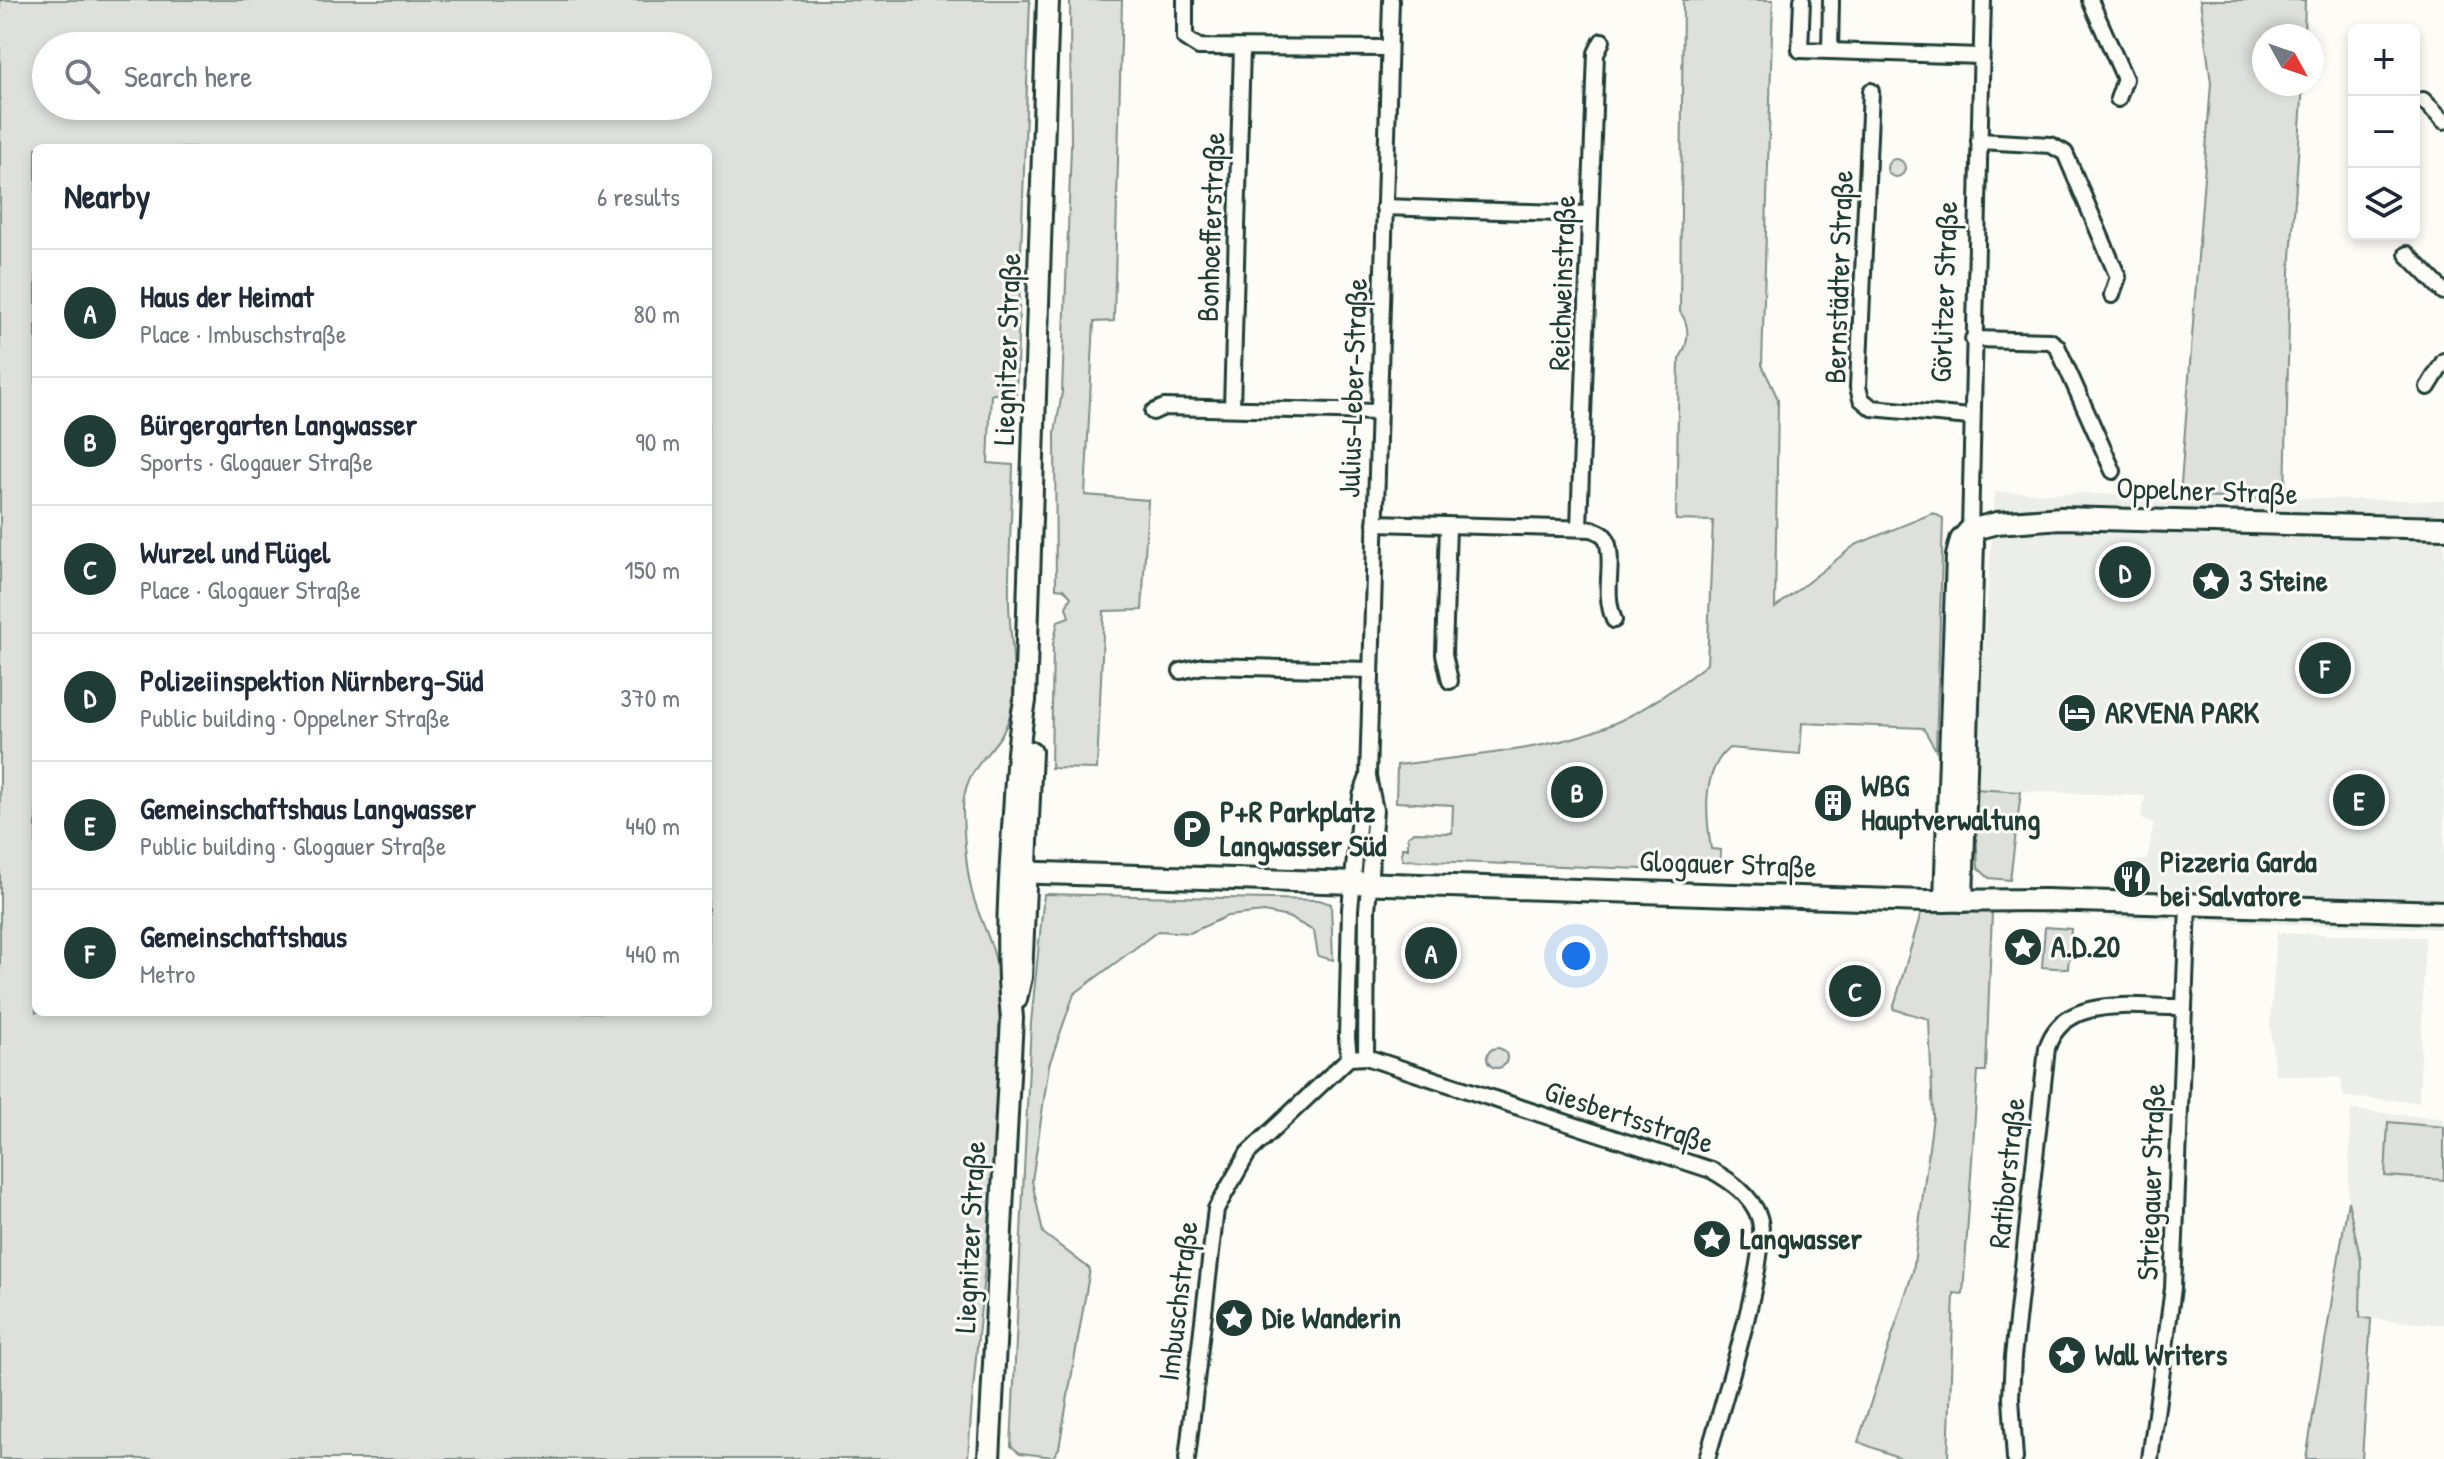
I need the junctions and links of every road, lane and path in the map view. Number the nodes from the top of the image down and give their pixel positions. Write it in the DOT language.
graph roads {
  1 [pos="1048,0"];
  2 [pos="1185,0"];
  3 [pos="1391,0"];
  4 [pos="1802,0"];
  5 [pos="1831,0"];
  6 [pos="1983,0"];
  7 [pos="2090,0"];
  8 [pos="1602,41"];
  9 [pos="1242,48"];
  10 [pos="1389,48"];
  11 [pos="1830,51"];
  12 [pos="1981,56"];
  13 [pos="1871,91"];
  14 [pos="2118,99"];
  15 [pos="2423,100"];
  16 [pos="2444,121"];
  17 [pos="1979,141"];
  18 [pos="1384,207"];
  19 [pos="1590,214"];
  20 [pos="2407,254"];
  21 [pos="2444,292"];
  22 [pos="2112,295"];
  23 [pos="1973,339"];
  24 [pos="2444,361"];
  25 [pos="2428,387"];
  26 [pos="1232,408"];
  27 [pos="1153,412"];
  28 [pos="1378,412"];
  29 [pos="1970,417"];
  30 [pos="2113,471"];
  31 [pos="1375,523"];
  32 [pos="1448,526"];
  33 [pos="1579,527"];
  34 [pos="2444,528"];
  35 [pos="1970,530"];
  36 [pos="1614,620"];
  37 [pos="1371,670"];
  38 [pos="1181,671"];
  39 [pos="1450,681"];
  40 [pos="1019,872"];
  41 [pos="1362,884"];
  42 [pos="1953,901"];
  43 [pos="2188,905"];
  44 [pos="2444,912"];
  45 [pos="2182,1007"];
  46 [pos="1366,1057"];
  47 [pos="1349,1058"];
  48 [pos="989,1459"];
  49 [pos="1187,1459"];
  50 [pos="1707,1459"];
  51 [pos="2015,1459"];
  52 [pos="2150,1459"];
  1 -- 40 [label="street, Liegnitzer Straße"];
  2 -- 9 [label="street"];
  3 -- 10 [label="street, Julius-Leber-Straße"];
  4 -- 11 [label="street"];
  5 -- 11 [label="street"];
  6 -- 12 [label="street, Görlitzer Straße"];
  7 -- 14 [label="street"];
  8 -- 19 [label="street, Reichweinstraße"];
  9 -- 10 [label="street"];
  9 -- 26 [label="street, Bonhoefferstraße"];
  10 -- 18 [label="street, Julius-Leber-Straße"];
  11 -- 12 [label="street"];
  12 -- 17 [label="street, Görlitzer Straße"];
  13 -- 29 [label="street, Bernstädter Straße"];
  15 -- 16 [label="street"];
  17 -- 22 [label="street"];
  17 -- 23 [label="street, Görlitzer Straße"];
  18 -- 19 [label="street"];
  18 -- 28 [label="street, Julius-Leber-Straße"];
  19 -- 33 [label="street, Reichweinstraße"];
  20 -- 21 [label="street"];
  23 -- 29 [label="street, Görlitzer Straße"];
  23 -- 30 [label="street"];
  24 -- 25 [label="street"];
  26 -- 27 [label="street"];
  26 -- 28 [label="street"];
  28 -- 31 [label="street, Julius-Leber-Straße"];
  29 -- 35 [label="street, Görlitzer Straße"];
  31 -- 32 [label="street"];
  31 -- 37 [label="street, Julius-Leber-Straße"];
  32 -- 33 [label="street"];
  32 -- 39 [label="street"];
  33 -- 36 [label="street"];
  34 -- 35 [label="street, Oppelner Straße"];
  35 -- 42 [label="street, Görlitzer Straße"];
  37 -- 38 [label="street"];
  37 -- 41 [label="street, Julius-Leber-Straße"];
  40 -- 41 [label="street, Glogauer Straße"];
  40 -- 48 [label="street, Liegnitzer Straße"];
  41 -- 42 [label="street, Glogauer Straße"];
  41 -- 46 [label="street"];
  41 -- 47 [label="street"];
  42 -- 43 [label="street, Glogauer Straße"];
  43 -- 44 [label="street, Glogauer Straße"];
  43 -- 45 [label="street, Striegauer Straße"];
  45 -- 51 [label="street, Ratiborstraße"];
  45 -- 52 [label="street, Striegauer Straße"];
  46 -- 47 [label="street"];
  46 -- 50 [label="street, Giesbertsstraße"];
  47 -- 49 [label="street, Imbuschstraße"];
}
